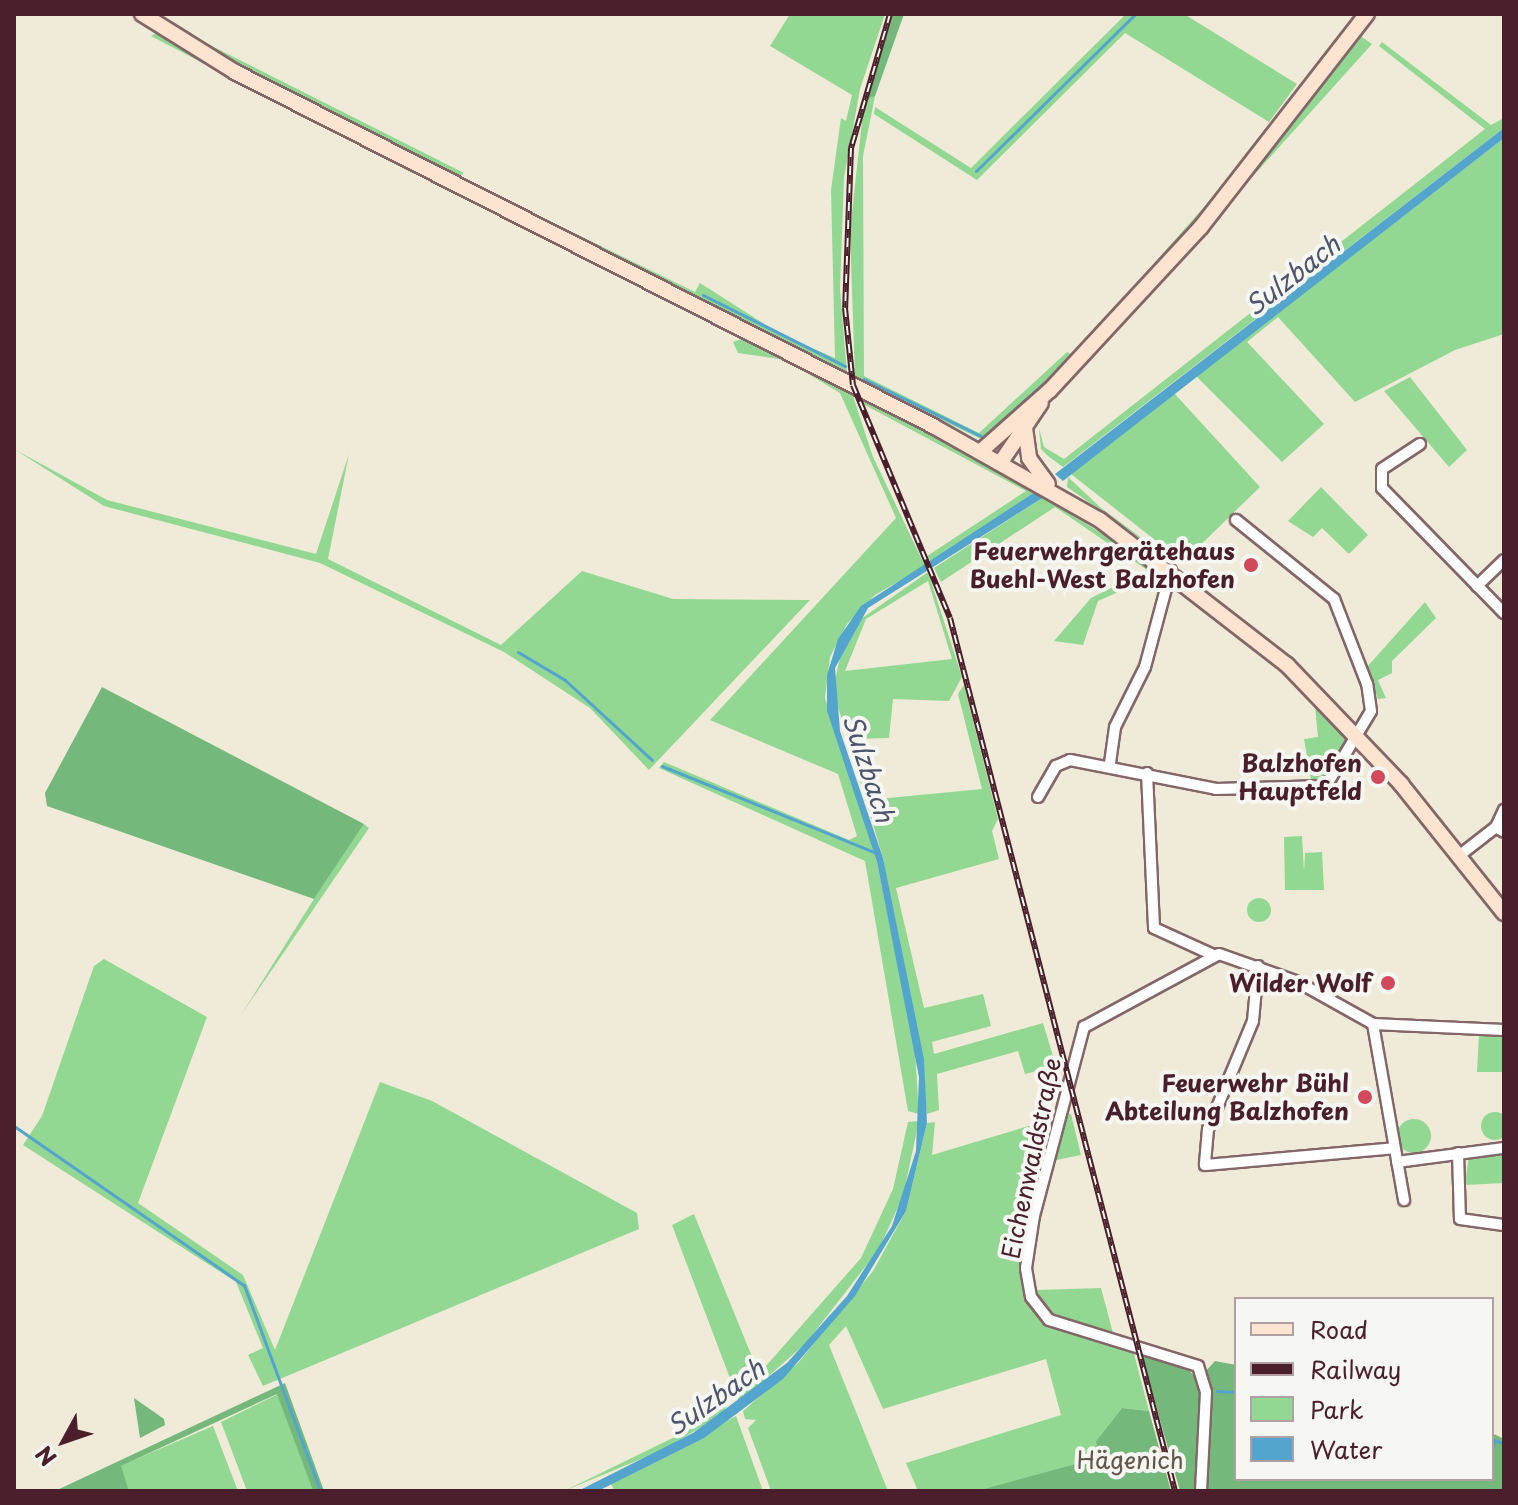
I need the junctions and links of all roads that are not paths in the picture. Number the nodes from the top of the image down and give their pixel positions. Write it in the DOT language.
graph roads {
  1 [pos="142,14"];
  2 [pos="1367,14"];
  3 [pos="1050,390"];
  4 [pos="1025,428"];
  5 [pos="1420,444"];
  6 [pos="981,451"];
  7 [pos="1001,462"];
  8 [pos="1039,479"];
  9 [pos="1236,520"];
  10 [pos="1504,560"];
  11 [pos="1171,570"];
  12 [pos="1477,586"];
  13 [pos="1504,613"];
  14 [pos="1356,735"];
  15 [pos="1110,763"];
  16 [pos="1147,773"];
  17 [pos="1038,797"];
  18 [pos="1504,810"];
  19 [pos="1500,830"];
  20 [pos="1460,855"];
  21 [pos="1504,913"];
  22 [pos="1211,954"];
  23 [pos="1258,966"];
  24 [pos="1373,1024"];
  25 [pos="1504,1030"];
  26 [pos="1394,1148"];
  27 [pos="1504,1148"];
  28 [pos="1458,1153"];
  29 [pos="1397,1162"];
  30 [pos="1404,1200"];
  31 [pos="1504,1225"];
  32 [pos="1201,1491"];
  1 -- 6 [label="street"];
  2 -- 3 [label="street"];
  3 -- 4 [label="street"];
  3 -- 6 [label="street"];
  4 -- 7 [label="street"];
  4 -- 8 [label="street"];
  5 -- 12 [label="street"];
  6 -- 7 [label="street"];
  7 -- 8 [label="street"];
  8 -- 11 [label="street"];
  9 -- 14 [label="street"];
  10 -- 12 [label="street"];
  11 -- 14 [label="street"];
  11 -- 15 [label="street"];
  12 -- 13 [label="street"];
  14 -- 16 [label="street"];
  14 -- 20 [label="street"];
  15 -- 16 [label="street"];
  15 -- 17 [label="street"];
  16 -- 22 [label="street"];
  18 -- 19 [label="street"];
  19 -- 20 [label="street"];
  20 -- 21 [label="street"];
  22 -- 23 [label="street"];
  22 -- 32 [label="street, Eichenwaldstraße"];
  23 -- 24 [label="street"];
  23 -- 26 [label="street"];
  24 -- 25 [label="street"];
  24 -- 26 [label="street"];
  26 -- 29 [label="street"];
  27 -- 28 [label="street"];
  28 -- 29 [label="street"];
  28 -- 31 [label="street"];
  29 -- 30 [label="street"];
}
